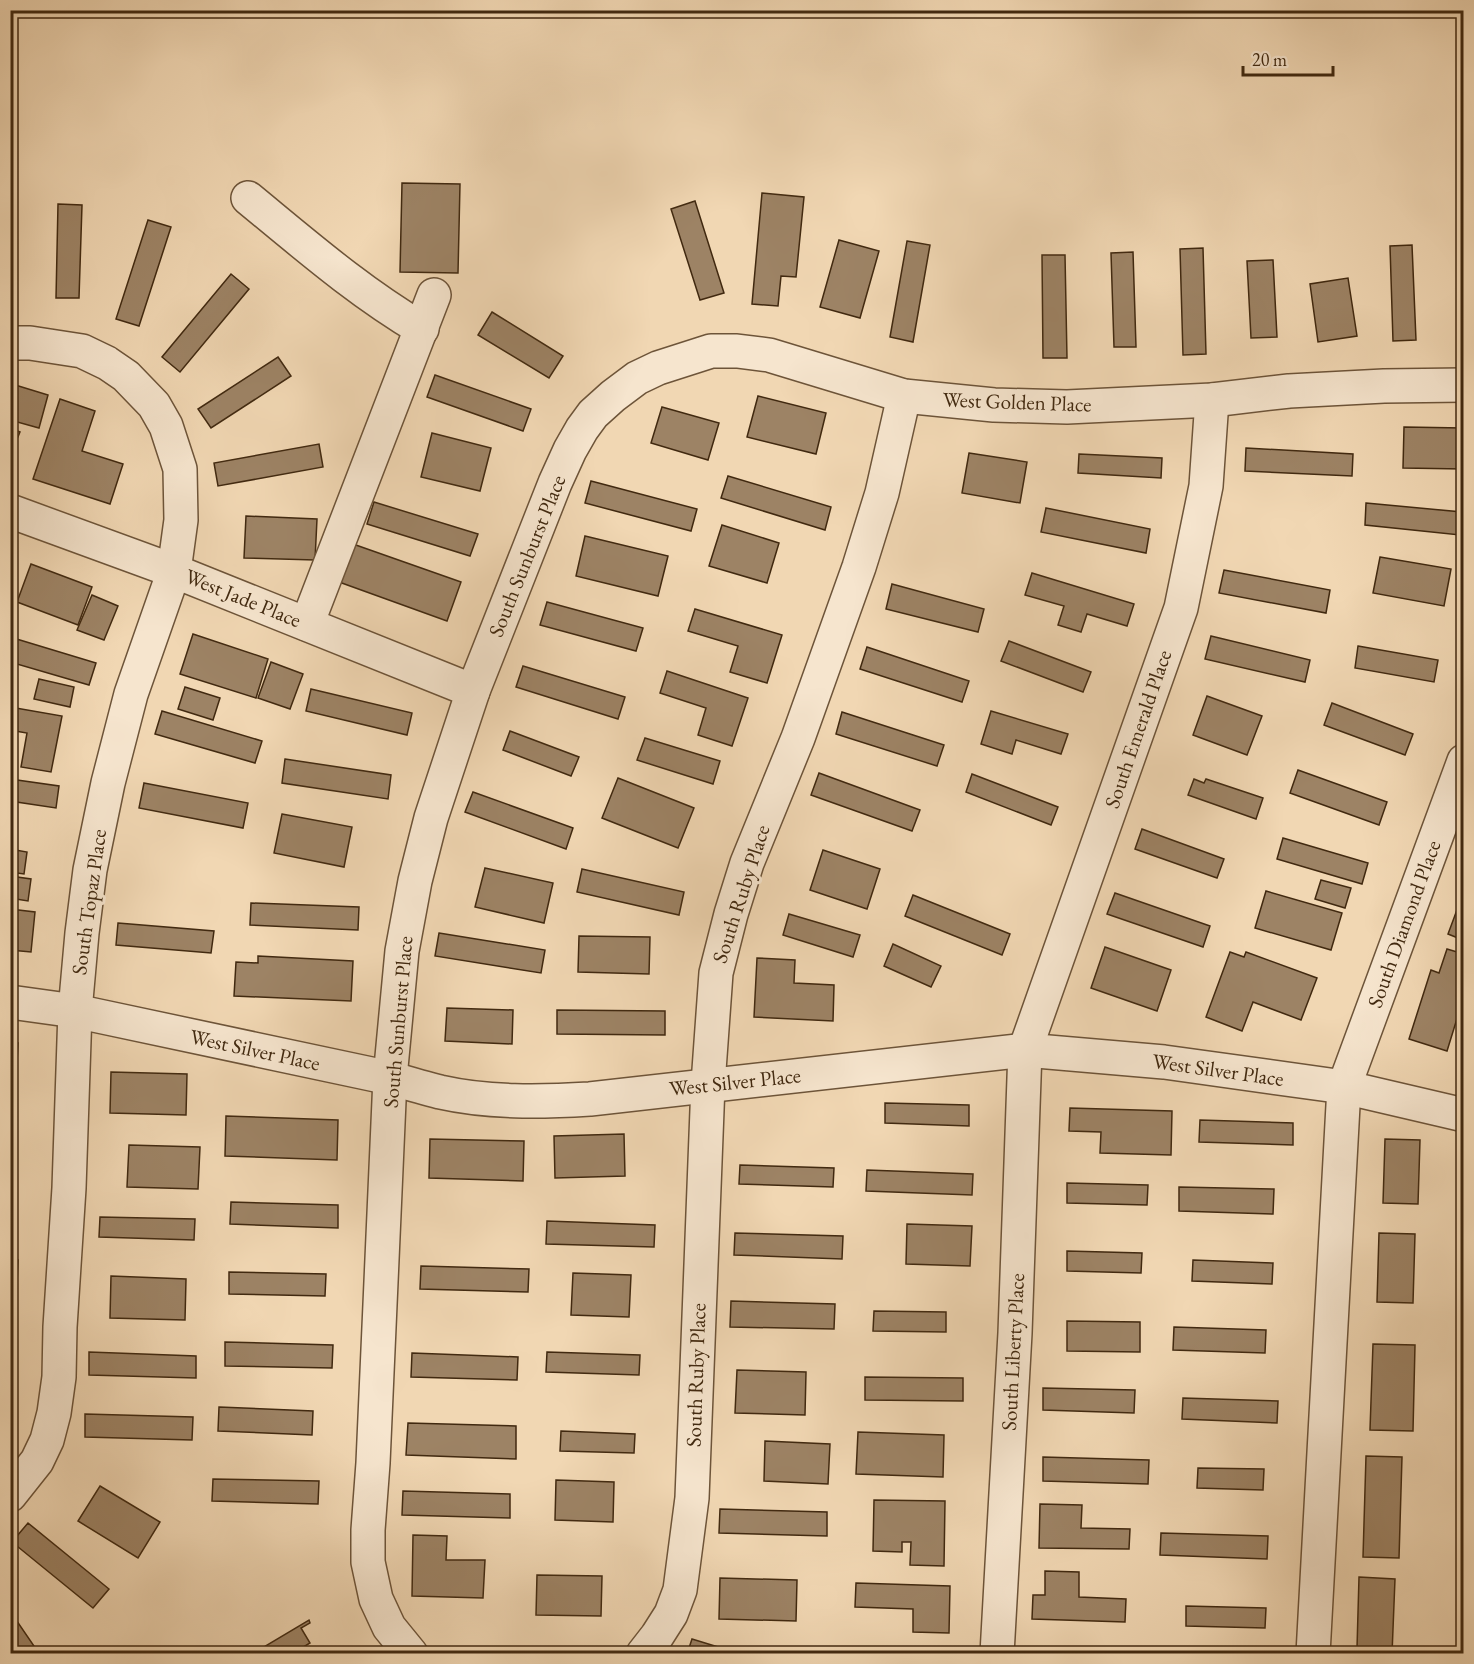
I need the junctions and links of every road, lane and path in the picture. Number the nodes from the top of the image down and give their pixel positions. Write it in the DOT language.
graph roads {
  1 [pos="248,198"];
  2 [pos="434,295"];
  3 [pos="422,329"];
  4 [pos="10,343"];
  5 [pos="1464,385"];
  6 [pos="904,396"];
  7 [pos="1212,400"];
  8 [pos="594,414"];
  9 [pos="10,511"];
  10 [pos="174,571"];
  11 [pos="307,624"];
  12 [pos="473,691"];
  13 [pos="1464,761"];
  14 [pos="10,1002"];
  15 [pos="75,1011"];
  16 [pos="1025,1050"];
  17 [pos="390,1078"];
  18 [pos="708,1084"];
  19 [pos="1344,1087"];
  20 [pos="1464,1115"];
  21 [pos="10,1495"];
  22 [pos="411,1653"];
  23 [pos="642,1653"];
  24 [pos="997,1653"];
  25 [pos="1314,1653"];
  1 -- 3 [label="street"];
  2 -- 3 [label="street"];
  3 -- 11 [label="street"];
  4 -- 10 [label="street, South Topaz Place"];
  5 -- 7 [label="street, West Golden Place"];
  6 -- 7 [label="street, West Golden Place"];
  6 -- 8 [label="street, West Golden Place"];
  6 -- 18 [label="street, South Ruby Place"];
  7 -- 16 [label="street, South Emerald Place"];
  8 -- 12 [label="street, South Sunburst Place"];
  9 -- 10 [label="street, West Jade Place"];
  10 -- 11 [label="street, West Jade Place"];
  10 -- 15 [label="street, South Topaz Place"];
  11 -- 12 [label="street, West Jade Place"];
  12 -- 17 [label="street, South Sunburst Place"];
  13 -- 19 [label="street, South Diamond Place"];
  14 -- 15 [label="street, West Silver Place"];
  15 -- 17 [label="street, West Silver Place"];
  15 -- 21 [label="street, South Topaz Place"];
  16 -- 18 [label="street, West Silver Place"];
  16 -- 19 [label="street, West Silver Place"];
  16 -- 24 [label="street, South Liberty Place"];
  17 -- 18 [label="street, West Silver Place"];
  17 -- 22 [label="street, South Sunburst Place"];
  18 -- 23 [label="street, South Ruby Place"];
  19 -- 20 [label="street, West Silver Place"];
  19 -- 25 [label="street"];
}
